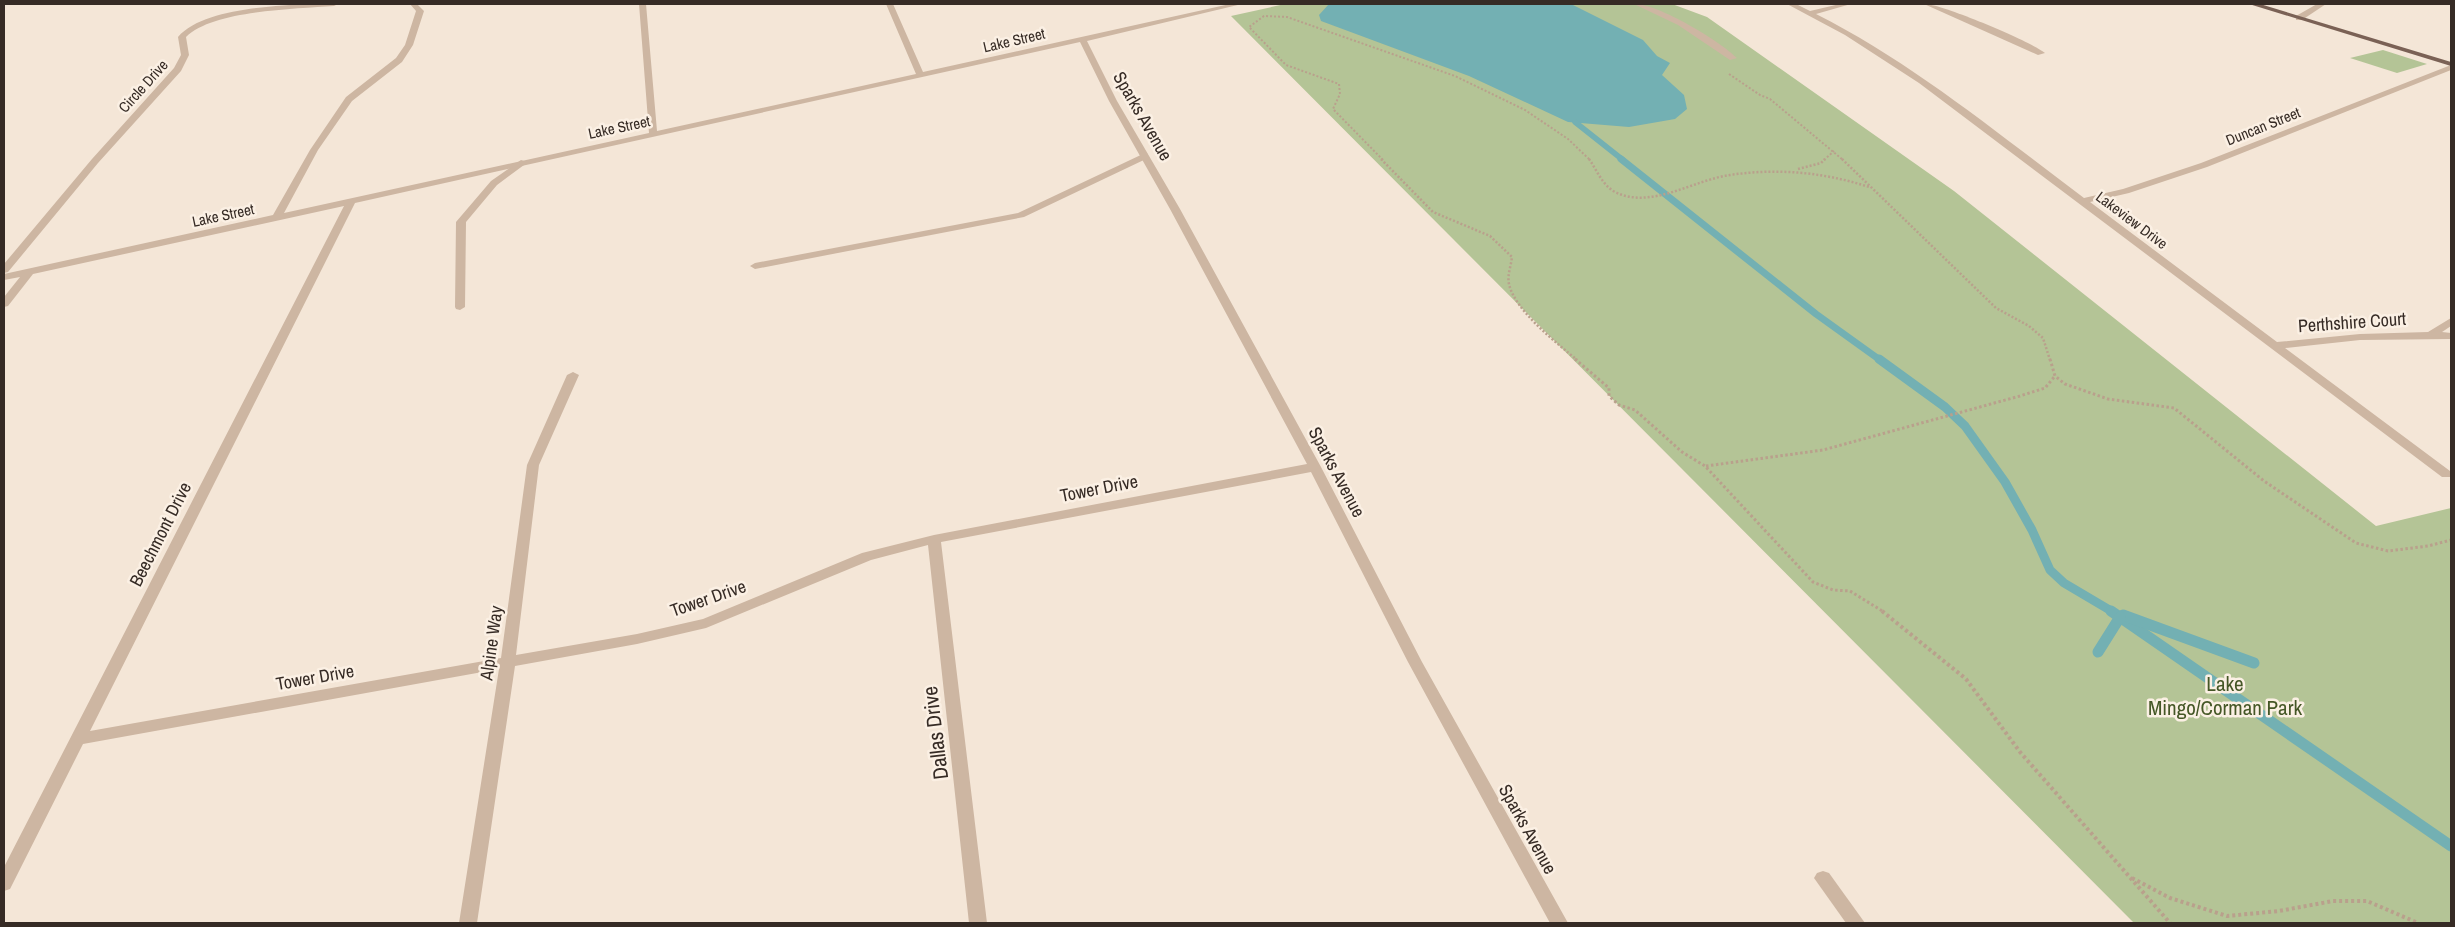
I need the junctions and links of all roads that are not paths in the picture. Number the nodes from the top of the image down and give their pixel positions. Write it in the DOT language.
graph roads {
  1 [pos="334,4"];
  2 [pos="413,4"];
  3 [pos="642,4"];
  4 [pos="889,4"];
  5 [pos="1239,4"];
  6 [pos="1638,4"];
  7 [pos="1791,4"];
  8 [pos="1848,4"];
  9 [pos="1928,4"];
  10 [pos="2253,4"];
  11 [pos="2322,4"];
  12 [pos="1811,13"];
  13 [pos="2299,18"];
  14 [pos="1082,39"];
  15 [pos="2041,53"];
  16 [pos="1732,58"];
  17 [pos="2451,66"];
  18 [pos="921,76"];
  19 [pos="653,134"];
  20 [pos="1145,156"];
  21 [pos="522,163"];
  22 [pos="351,201"];
  23 [pos="2082,201"];
  24 [pos="277,217"];
  25 [pos="755,266"];
  26 [pos="4,270"];
  27 [pos="30,271"];
  28 [pos="4,277"];
  29 [pos="4,304"];
  30 [pos="460,307"];
  31 [pos="2451,321"];
  32 [pos="2431,335"];
  33 [pos="2451,336"];
  34 [pos="2276,346"];
  35 [pos="573,374"];
  36 [pos="1315,467"];
  37 [pos="2446,474"];
  38 [pos="934,539"];
  39 [pos="508,662"];
  40 [pos="77,740"];
  41 [pos="1823,878"];
  42 [pos="4,884"];
  43 [pos="468,923"];
  44 [pos="978,923"];
  45 [pos="1559,923"];
  46 [pos="1856,923"];
  1 -- 26 [label="street, Circle Drive"];
  2 -- 24 [label="street"];
  3 -- 19 [label="street"];
  4 -- 18 [label="street"];
  5 -- 14 [label="street, Lake Street"];
  6 -- 16 [label="street"];
  7 -- 12 [label="street, Lakeview Drive"];
  8 -- 12 [label="street"];
  9 -- 15 [label="street"];
  10 -- 13 [label="main road"];
  11 -- 13 [label="street"];
  12 -- 23 [label="street, Lakeview Drive"];
  13 -- 17 [label="main road"];
  14 -- 18 [label="street, Lake Street"];
  14 -- 20 [label="street, Sparks Avenue"];
  17 -- 23 [label="street, Duncan Street"];
  18 -- 19 [label="street, Lake Street"];
  19 -- 21 [label="street, Lake Street"];
  20 -- 25 [label="street"];
  20 -- 36 [label="street, Sparks Avenue"];
  21 -- 22 [label="street, Lake Street"];
  21 -- 30 [label="street"];
  22 -- 24 [label="street, Lake Street"];
  22 -- 40 [label="street, Beechmont Drive"];
  23 -- 34 [label="street, Lakeview Drive"];
  24 -- 27 [label="street, Lake Street"];
  27 -- 28 [label="street, Lake Street"];
  27 -- 29 [label="street"];
  31 -- 32 [label="street, Perthshire Court"];
  32 -- 33 [label="street, Perthshire Court"];
  32 -- 34 [label="street, Perthshire Court"];
  34 -- 37 [label="street, Lakeview Drive"];
  35 -- 39 [label="street, Alpine Way"];
  36 -- 38 [label="street, Tower Drive"];
  36 -- 45 [label="street, Sparks Avenue"];
  38 -- 39 [label="street, Tower Drive"];
  38 -- 44 [label="street, Dallas Drive"];
  39 -- 40 [label="street, Tower Drive"];
  39 -- 43 [label="street, Alpine Way"];
  40 -- 42 [label="street, Beechmont Drive"];
  41 -- 46 [label="street"];
}
